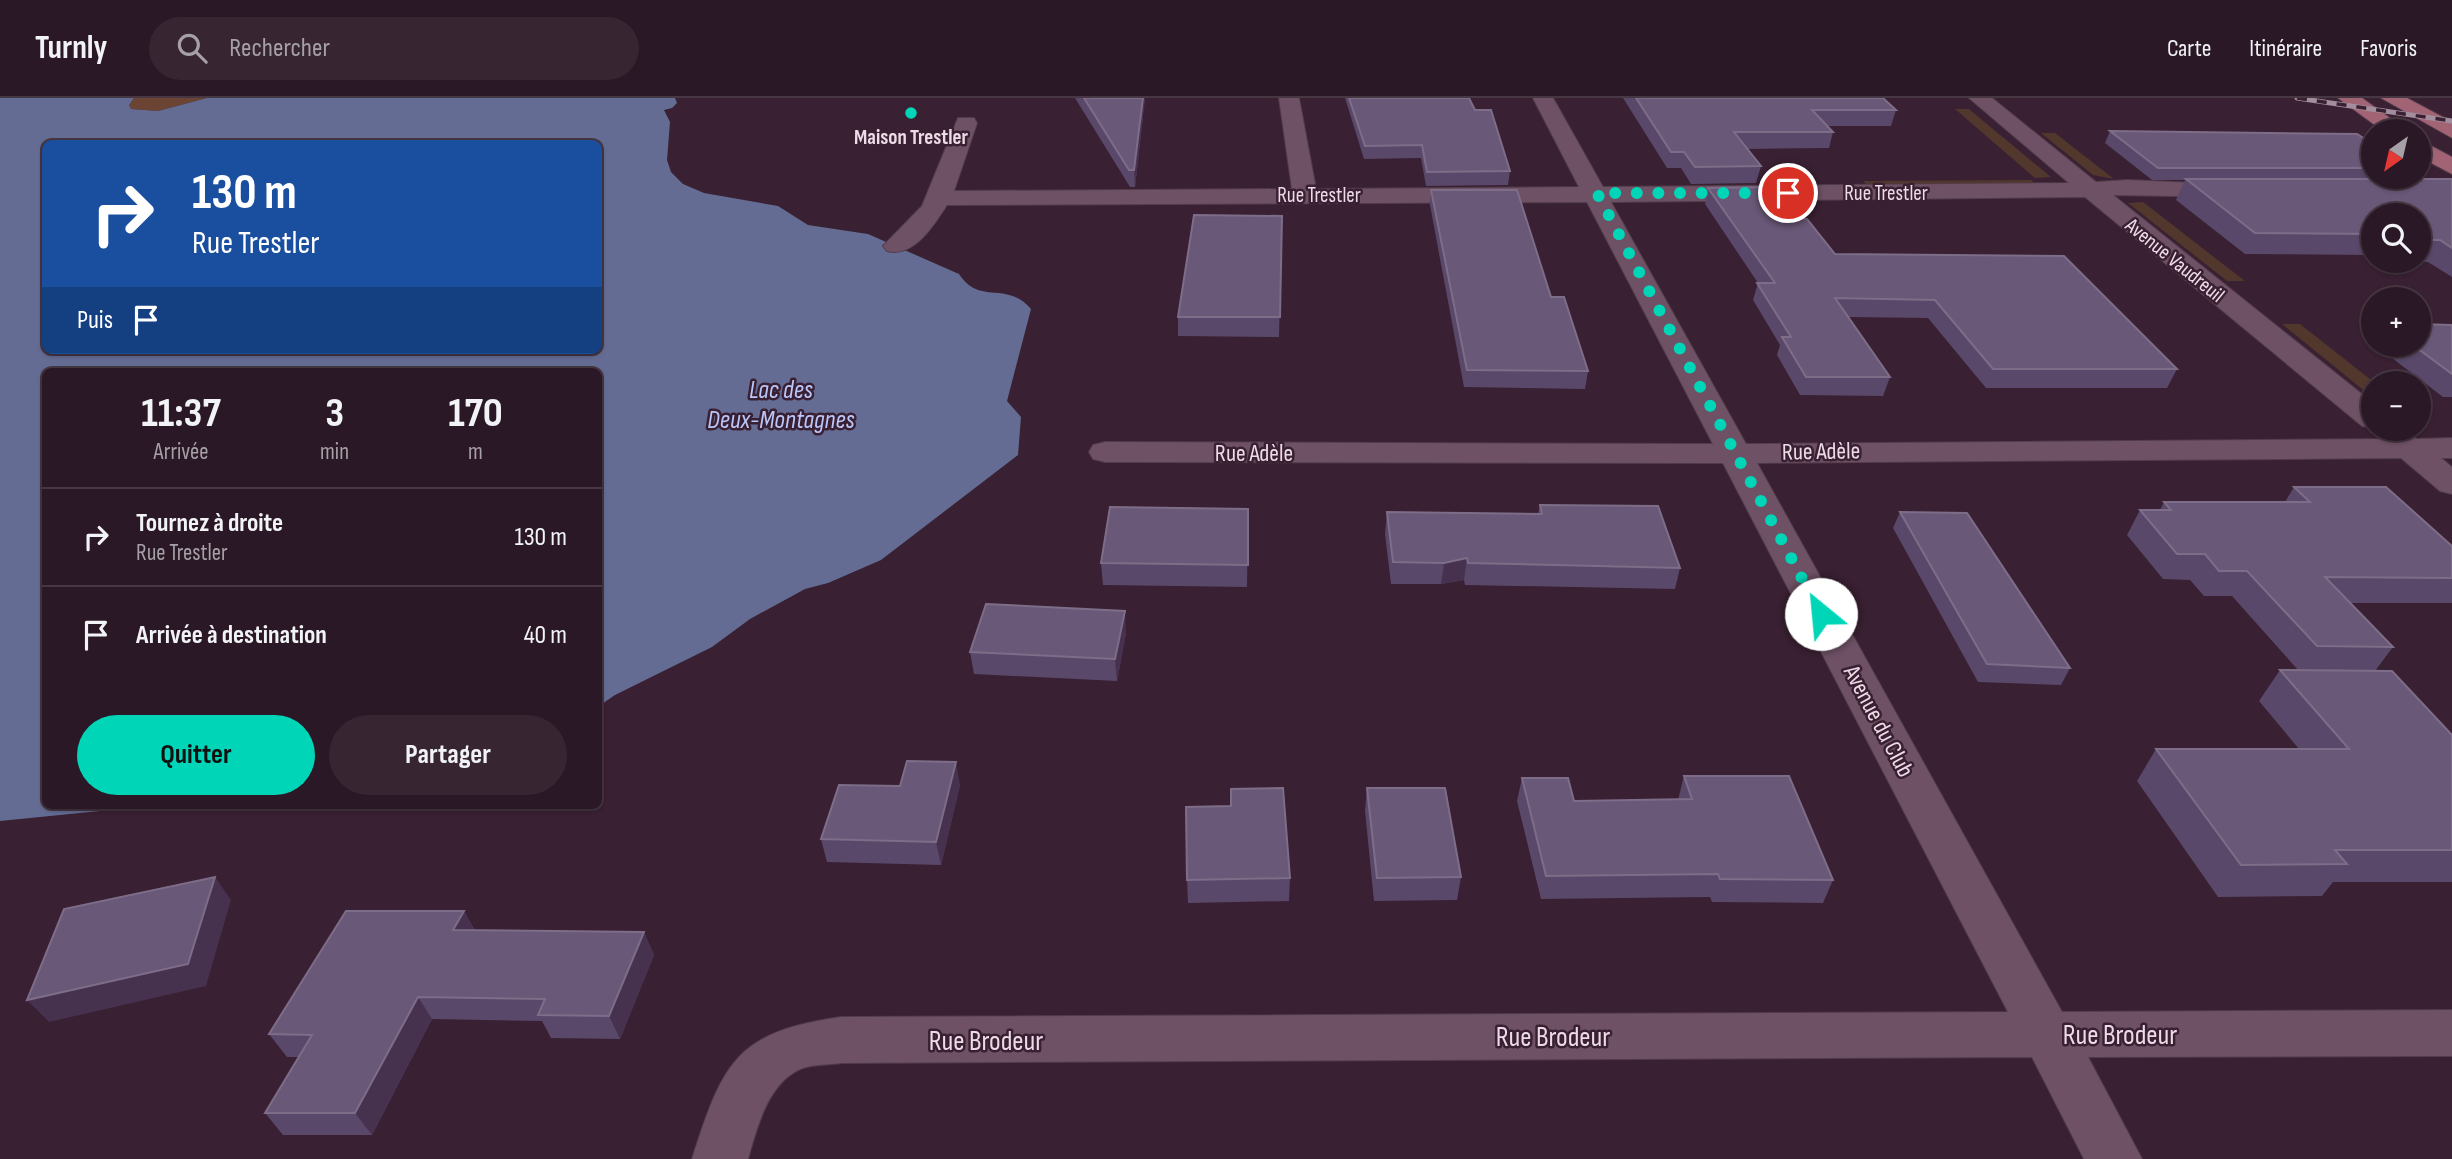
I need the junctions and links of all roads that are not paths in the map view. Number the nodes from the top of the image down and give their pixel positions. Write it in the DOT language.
graph roads {
  1 [pos="1289,98"];
  2 [pos="1544,98"];
  3 [pos="1979,98"];
  4 [pos="2348,98"];
  5 [pos="2390,98"];
  6 [pos="2379,119"];
  7 [pos="966,123"];
  8 [pos="2452,131"];
  9 [pos="2431,154"];
  10 [pos="2452,167"];
  11 [pos="2089,189"];
  12 [pos="2259,190"];
  13 [pos="1597,193"];
  14 [pos="1305,195"];
  15 [pos="941,198"];
  16 [pos="896,246"];
  17 [pos="2361,409"];
  18 [pos="2361,439"];
  19 [pos="2401,441"];
  20 [pos="2414,441"];
  21 [pos="2452,448"];
  22 [pos="1105,452"];
  23 [pos="1734,452"];
  24 [pos="2452,484"];
  25 [pos="2452,1033"];
  26 [pos="2046,1034"];
  27 [pos="720,1159"];
  28 [pos="2114,1159"];
  1 -- 14 [label="street"];
  2 -- 13 [label="street, Avenue du Club"];
  3 -- 11 [label="street, Avenue Vaudreuil"];
  4 -- 6 [label="main road"];
  5 -- 8 [label="main road"];
  7 -- 15 [label="street"];
  9 -- 10 [label="main road"];
  11 -- 12 [label="street, Rue Trestler"];
  11 -- 13 [label="street, Rue Trestler"];
  11 -- 17 [label="street, Avenue Vaudreuil"];
  13 -- 14 [label="street, Rue Trestler"];
  13 -- 23 [label="street, Avenue du Club"];
  14 -- 15 [label="street, Rue Trestler"];
  15 -- 16 [label="street"];
  18 -- 23 [label="street, Rue Adèle"];
  19 -- 24 [label="street"];
  20 -- 21 [label="street, Rue Adèle"];
  22 -- 23 [label="street, Rue Adèle"];
  23 -- 26 [label="street, Avenue du Club"];
  25 -- 26 [label="street, Rue Brodeur"];
  26 -- 27 [label="street, Rue Brodeur"];
  26 -- 28 [label="street, Avenue du Club"];
}
